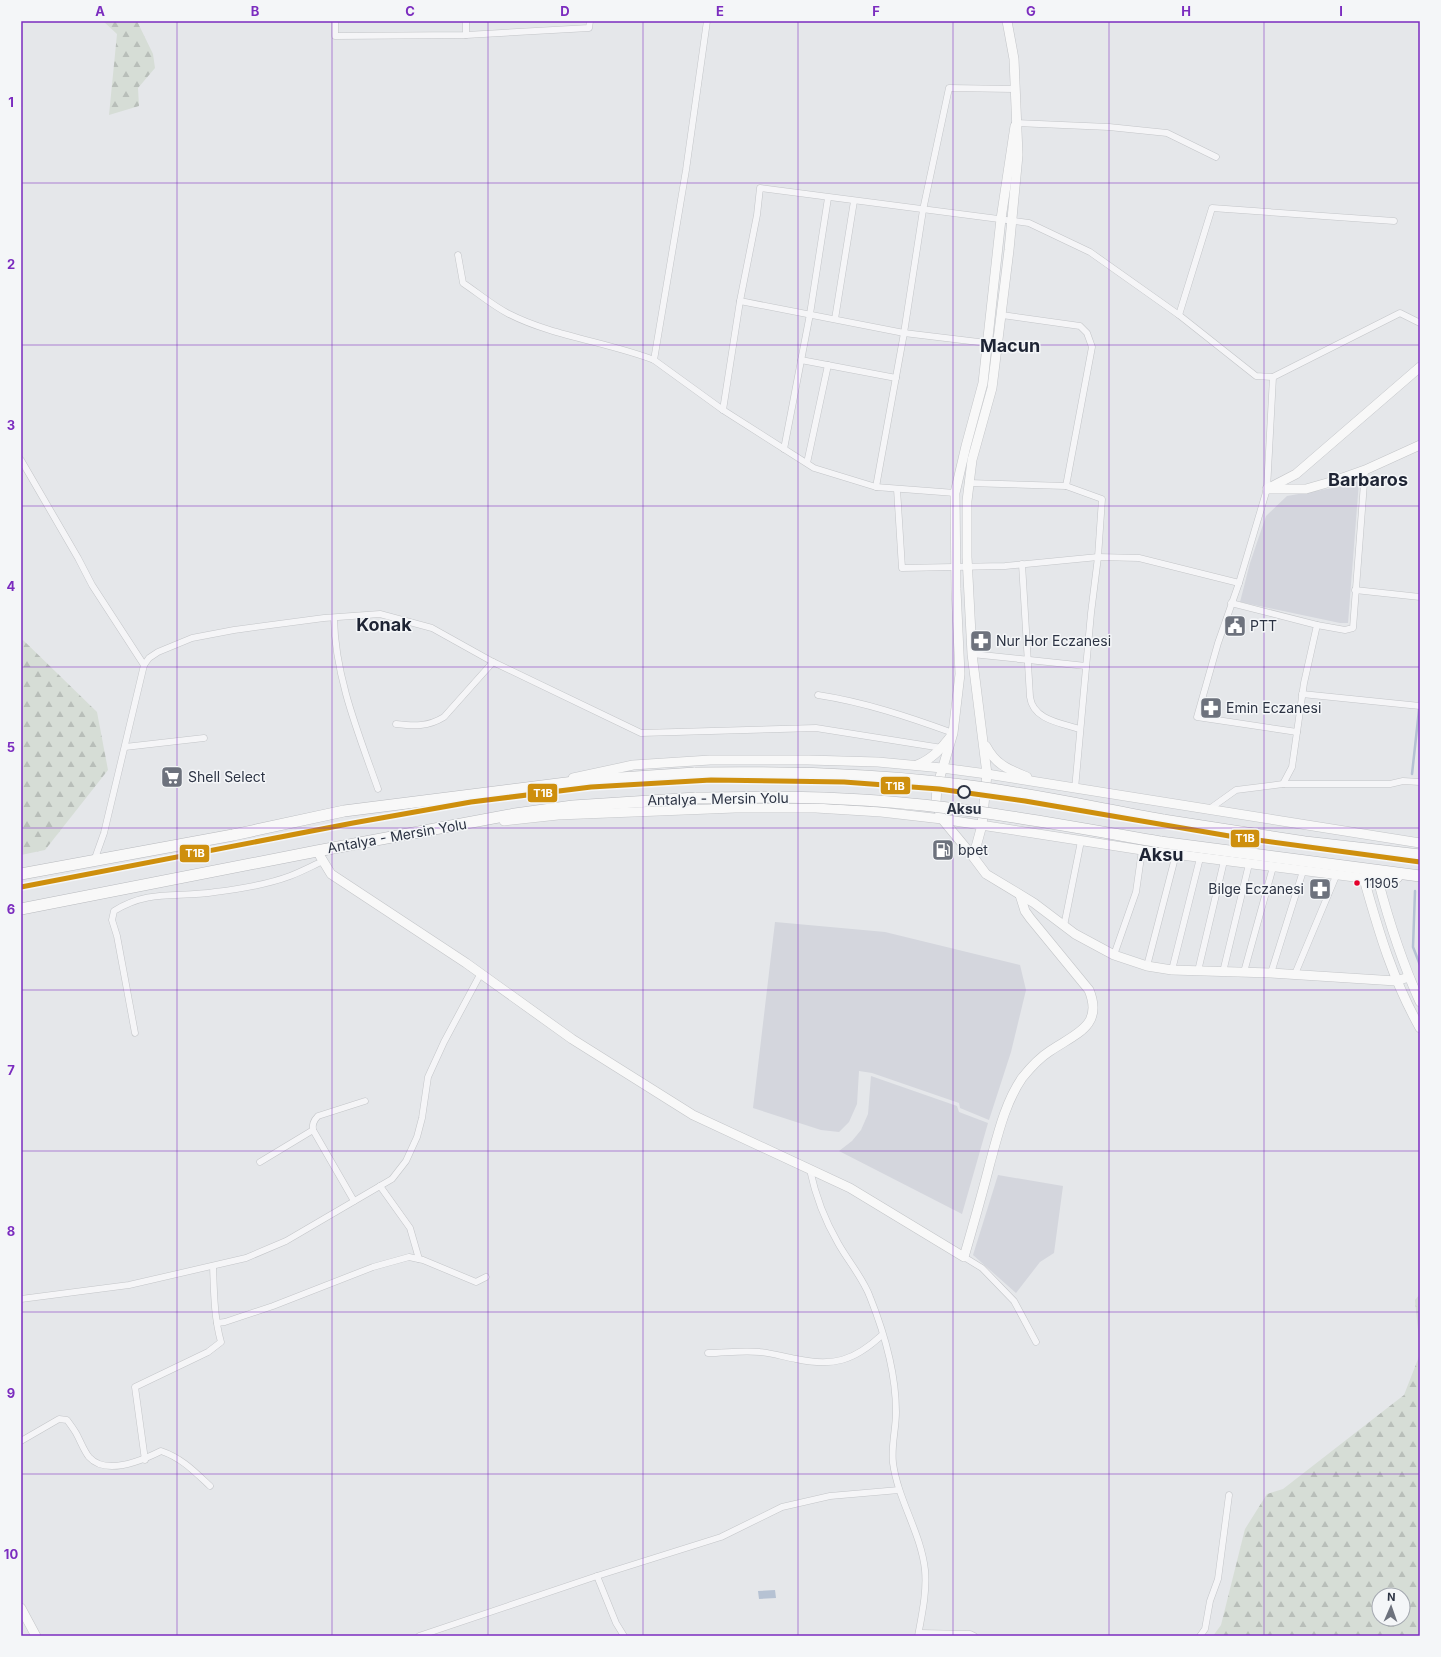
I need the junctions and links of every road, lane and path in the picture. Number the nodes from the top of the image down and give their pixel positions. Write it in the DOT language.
graph roads {
  1 [pos="335,21"];
  2 [pos="466,21"];
  3 [pos="590,21"];
  4 [pos="707,21"];
  5 [pos="1006,21"];
  6 [pos="466,35"];
  7 [pos="1014,89"];
  8 [pos="1015,125"];
  9 [pos="1216,157"];
  10 [pos="828,198"];
  11 [pos="854,201"];
  12 [pos="923,210"];
  13 [pos="1001,219"];
  14 [pos="1012,220"];
  15 [pos="1394,221"];
  16 [pos="458,255"];
  17 [pos="740,301"];
  18 [pos="810,314"];
  19 [pos="1002,315"];
  20 [pos="1179,315"];
  21 [pos="835,319"];
  22 [pos="1420,323"];
  23 [pos="904,333"];
  24 [pos="987,343"];
  25 [pos="654,360"];
  26 [pos="801,360"];
  27 [pos="828,365"];
  28 [pos="1420,367"];
  29 [pos="1273,377"];
  30 [pos="896,378"];
  31 [pos="723,410"];
  32 [pos="1420,445"];
  33 [pos="784,449"];
  34 [pos="21,460"];
  35 [pos="807,463"];
  36 [pos="1365,470"];
  37 [pos="968,483"];
  38 [pos="1066,486"];
  39 [pos="876,487"];
  40 [pos="897,489"];
  41 [pos="1267,489"];
  42 [pos="955,493"];
  43 [pos="1098,557"];
  44 [pos="1022,564"];
  45 [pos="956,567"];
  46 [pos="968,567"];
  47 [pos="1239,583"];
  48 [pos="1355,590"];
  49 [pos="1420,597"];
  50 [pos="1231,604"];
  51 [pos="334,618"];
  52 [pos="1318,625"];
  53 [pos="972,654"];
  54 [pos="1028,660"];
  55 [pos="492,662"];
  56 [pos="144,665"];
  57 [pos="1086,666"];
  58 [pos="1302,694"];
  59 [pos="818,696"];
  60 [pos="1417,706"];
  61 [pos="396,724"];
  62 [pos="1079,729"];
  63 [pos="1296,732"];
  64 [pos="953,733"];
  65 [pos="204,738"];
  66 [pos="984,742"];
  67 [pos="125,747"];
  68 [pos="942,748"];
  69 [pos="916,766"];
  70 [pos="942,768"];
  71 [pos="987,774"];
  72 [pos="1420,782"];
  73 [pos="1041,784"];
  74 [pos="1284,784"];
  75 [pos="536,786"];
  76 [pos="378,789"];
  77 [pos="1075,789"];
  78 [pos="1208,810"];
  79 [pos="942,819"];
  80 [pos="982,825"];
  81 [pos="450,826"];
  82 [pos="1081,841"];
  83 [pos="1420,843"];
  84 [pos="1142,850"];
  85 [pos="317,851"];
  86 [pos="971,854"];
  87 [pos="1176,854"];
  88 [pos="1420,855"];
  89 [pos="1200,858"];
  90 [pos="323,860"];
  91 [pos="1224,861"];
  92 [pos="94,862"];
  93 [pos="1250,864"];
  94 [pos="1273,867"];
  95 [pos="1303,871"];
  96 [pos="21,874"];
  97 [pos="1336,876"];
  98 [pos="1414,876"];
  99 [pos="1364,879"];
  100 [pos="1378,880"];
  101 [pos="1020,895"];
  102 [pos="21,909"];
  103 [pos="1064,926"];
  104 [pos="1114,955"];
  105 [pos="1146,966"];
  106 [pos="1172,970"];
  107 [pos="1198,971"];
  108 [pos="1223,972"];
  109 [pos="1244,972"];
  110 [pos="1271,973"];
  111 [pos="481,974"];
  112 [pos="1295,974"];
  113 [pos="1409,977"];
  114 [pos="1396,981"];
  115 [pos="1420,1002"];
  116 [pos="1420,1028"];
  117 [pos="135,1033"];
  118 [pos="365,1101"];
  119 [pos="313,1130"];
  120 [pos="260,1162"];
  121 [pos="810,1170"];
  122 [pos="380,1186"];
  123 [pos="354,1201"];
  124 [pos="964,1257"];
  125 [pos="419,1259"];
  126 [pos="213,1266"];
  127 [pos="486,1277"];
  128 [pos="21,1298"];
  129 [pos="216,1323"];
  130 [pos="882,1335"];
  131 [pos="1036,1342"];
  132 [pos="708,1353"];
  133 [pos="21,1441"];
  134 [pos="145,1460"];
  135 [pos="210,1486"];
  136 [pos="899,1490"];
  137 [pos="1229,1495"];
  138 [pos="597,1576"];
  139 [pos="21,1608"];
  140 [pos="918,1634"];
  141 [pos="36,1636"];
  142 [pos="419,1636"];
  143 [pos="624,1636"];
  144 [pos="974,1636"];
  145 [pos="1200,1636"];
  1 -- 6 [label="street"];
  2 -- 6 [label="street"];
  3 -- 6 [label="street"];
  4 -- 25 [label="street"];
  5 -- 7 [label="street"];
  7 -- 8 [label="street"];
  7 -- 12 [label="street"];
  8 -- 9 [label="street"];
  8 -- 13 [label="street"];
  8 -- 14 [label="street"];
  10 -- 11 [label="street"];
  10 -- 17 [label="street"];
  10 -- 18 [label="street"];
  11 -- 12 [label="street"];
  11 -- 21 [label="street"];
  12 -- 13 [label="street"];
  12 -- 23 [label="street"];
  13 -- 14 [label="street"];
  13 -- 24 [label="street"];
  14 -- 19 [label="street"];
  14 -- 20 [label="street"];
  15 -- 20 [label="street"];
  16 -- 25 [label="street"];
  17 -- 18 [label="street"];
  17 -- 31 [label="street"];
  18 -- 21 [label="street"];
  18 -- 26 [label="street"];
  19 -- 37 [label="street"];
  19 -- 38 [label="street"];
  20 -- 29 [label="street"];
  21 -- 23 [label="street"];
  22 -- 29 [label="street"];
  23 -- 24 [label="street"];
  23 -- 30 [label="street"];
  24 -- 42 [label="street"];
  25 -- 31 [label="street"];
  26 -- 27 [label="street"];
  26 -- 33 [label="street"];
  27 -- 30 [label="street"];
  27 -- 35 [label="street"];
  28 -- 41 [label="street"];
  29 -- 41 [label="street"];
  30 -- 39 [label="street"];
  31 -- 33 [label="street"];
  32 -- 36 [label="street"];
  33 -- 35 [label="street"];
  34 -- 56 [label="street"];
  35 -- 39 [label="street"];
  36 -- 41 [label="street"];
  36 -- 48 [label="street"];
  37 -- 38 [label="street"];
  37 -- 46 [label="street"];
  38 -- 43 [label="street"];
  39 -- 40 [label="street"];
  40 -- 42 [label="street"];
  40 -- 45 [label="street"];
  41 -- 47 [label="street"];
  42 -- 45 [label="street"];
  43 -- 44 [label="street"];
  43 -- 47 [label="street"];
  43 -- 57 [label="street"];
  44 -- 46 [label="street"];
  44 -- 54 [label="street"];
  45 -- 46 [label="street"];
  45 -- 64 [label="street"];
  46 -- 53 [label="street"];
  47 -- 50 [label="street"];
  48 -- 49 [label="street"];
  48 -- 52 [label="street"];
  50 -- 52 [label="street"];
  50 -- 63 [label="street"];
  51 -- 55 [label="street"];
  51 -- 56 [label="street"];
  51 -- 76 [label="street"];
  52 -- 58 [label="street"];
  53 -- 54 [label="street"];
  53 -- 66 [label="street"];
  54 -- 57 [label="street"];
  54 -- 62 [label="street"];
  55 -- 61 [label="street"];
  55 -- 68 [label="street"];
  56 -- 67 [label="street"];
  57 -- 62 [label="street"];
  58 -- 60 [label="street"];
  58 -- 63 [label="street"];
  59 -- 64 [label="street"];
  62 -- 77 [label="street"];
  63 -- 74 [label="street"];
  64 -- 68 [label="street"];
  64 -- 70 [label="street"];
  65 -- 67 [label="street"];
  66 -- 71 [label="street"];
  66 -- 73 [label="street"];
  67 -- 92 [label="street"];
  68 -- 69 [label="street"];
  69 -- 70 [label="street"];
  69 -- 75 [label="street"];
  70 -- 71 [label="street"];
  70 -- 79 [label="street"];
  71 -- 73 [label="street"];
  71 -- 80 [label="street"];
  72 -- 74 [label="street"];
  73 -- 77 [label="street"];
  74 -- 78 [label="street"];
  75 -- 88 [label="highway, Antalya - Mersin Yolu, bridge"];
  75 -- 92 [label="highway, Antalya - Mersin Yolu"];
  77 -- 78 [label="street"];
  78 -- 83 [label="street"];
  79 -- 80 [label="street"];
  79 -- 81 [label="street"];
  79 -- 86 [label="street"];
  80 -- 82 [label="street"];
  80 -- 86 [label="street"];
  81 -- 85 [label="highway, Antalya - Mersin Yolu"];
  81 -- 98 [label="highway, Antalya - Mersin Yolu, bridge"];
  82 -- 84 [label="street"];
  82 -- 103 [label="street"];
  84 -- 87 [label="street"];
  84 -- 104 [label="street"];
  85 -- 90 [label="street"];
  85 -- 102 [label="highway, Antalya - Mersin Yolu"];
  86 -- 101 [label="street"];
  87 -- 89 [label="street"];
  87 -- 105 [label="street"];
  89 -- 91 [label="street"];
  89 -- 106 [label="street"];
  90 -- 111 [label="street"];
  90 -- 117 [label="street"];
  91 -- 93 [label="street"];
  91 -- 107 [label="street"];
  92 -- 96 [label="highway, Antalya - Mersin Yolu"];
  93 -- 94 [label="street"];
  93 -- 108 [label="street"];
  94 -- 95 [label="street"];
  94 -- 109 [label="street"];
  95 -- 97 [label="street"];
  95 -- 110 [label="street"];
  97 -- 99 [label="street"];
  97 -- 112 [label="street"];
  98 -- 100 [label="highway"];
  99 -- 100 [label="street"];
  99 -- 114 [label="street"];
  100 -- 113 [label="street"];
  101 -- 103 [label="street"];
  101 -- 124 [label="street"];
  103 -- 104 [label="street"];
  104 -- 105 [label="street"];
  105 -- 106 [label="street"];
  106 -- 107 [label="street"];
  107 -- 108 [label="street"];
  108 -- 109 [label="street"];
  109 -- 110 [label="street"];
  110 -- 112 [label="street"];
  111 -- 121 [label="street"];
  111 -- 122 [label="street"];
  112 -- 114 [label="street"];
  113 -- 114 [label="street"];
  113 -- 115 [label="street"];
  114 -- 116 [label="street"];
  118 -- 119 [label="street"];
  119 -- 120 [label="street"];
  119 -- 123 [label="street"];
  121 -- 124 [label="street"];
  121 -- 130 [label="street"];
  122 -- 123 [label="street"];
  122 -- 125 [label="street"];
  123 -- 126 [label="street"];
  124 -- 131 [label="street"];
  125 -- 127 [label="street"];
  125 -- 129 [label="street"];
  126 -- 128 [label="street"];
  126 -- 129 [label="street"];
  129 -- 134 [label="street"];
  130 -- 132 [label="street"];
  130 -- 136 [label="street"];
  133 -- 134 [label="street"];
  134 -- 135 [label="street"];
  136 -- 138 [label="street"];
  136 -- 140 [label="street"];
  137 -- 145 [label="street"];
  138 -- 142 [label="street"];
  138 -- 143 [label="street"];
  139 -- 141 [label="street"];
  140 -- 144 [label="street"];
}
